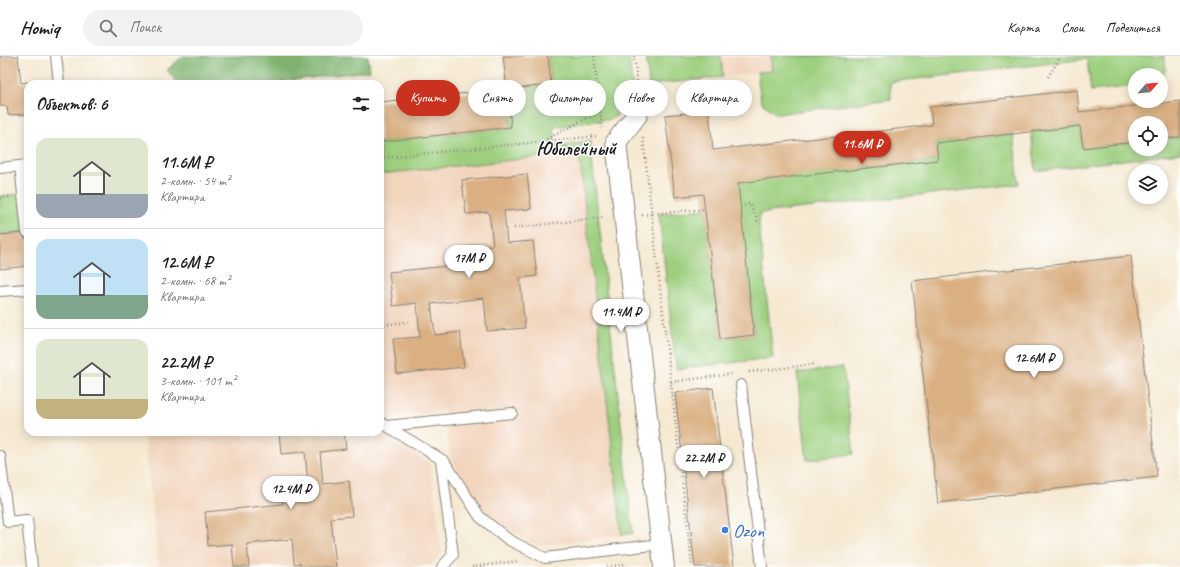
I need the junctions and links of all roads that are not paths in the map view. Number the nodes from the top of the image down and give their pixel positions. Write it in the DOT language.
graph roads {
  1 [pos="56,56"];
  2 [pos="59,80"];
  3 [pos="640,117"];
  4 [pos="24,166"];
  5 [pos="0,168"];
  6 [pos="24,288"];
  7 [pos="0,291"];
  8 [pos="741,385"];
  9 [pos="512,413"];
  10 [pos="384,424"];
  11 [pos="384,425"];
  12 [pos="0,456"];
  13 [pos="441,460"];
  14 [pos="661,544"];
  15 [pos="32,567"];
  16 [pos="442,567"];
  17 [pos="664,567"];
  18 [pos="762,567"];
  1 -- 2 [label="lane"];
  3 -- 14 [label="street"];
  4 -- 5 [label="lane"];
  6 -- 7 [label="lane"];
  8 -- 18 [label="lane"];
  9 -- 10 [label="lane"];
  11 -- 13 [label="lane"];
  12 -- 15 [label="lane"];
  13 -- 14 [label="lane"];
  13 -- 16 [label="lane"];
  14 -- 17 [label="street"];
}
